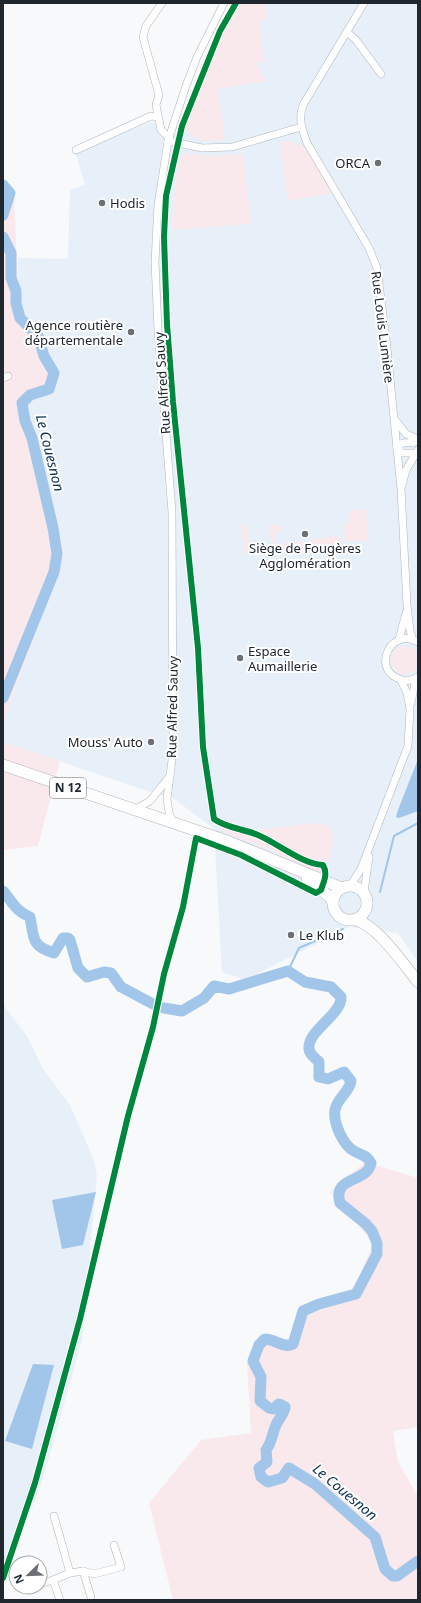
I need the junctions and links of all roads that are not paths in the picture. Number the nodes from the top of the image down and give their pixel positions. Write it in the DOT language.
graph roads {
  1 [pos="162,3"];
  2 [pos="224,3"];
  3 [pos="364,3"];
  4 [pos="347,32"];
  5 [pos="381,74"];
  6 [pos="158,117"];
  7 [pos="301,127"];
  8 [pos="169,139"];
  9 [pos="76,150"];
  10 [pos="394,419"];
  11 [pos="418,441"];
  12 [pos="397,447"];
  13 [pos="417,451"];
  14 [pos="401,489"];
  15 [pos="407,604"];
  16 [pos="399,640"];
  17 [pos="415,641"];
  18 [pos="417,677"];
  19 [pos="401,680"];
  20 [pos="410,709"];
  21 [pos="3,765"];
  22 [pos="170,776"];
  23 [pos="134,810"];
  24 [pos="173,823"];
  25 [pos="371,846"];
  26 [pos="286,866"];
  27 [pos="346,887"];
  28 [pos="364,892"];
  29 [pos="333,902"];
  30 [pos="367,909"];
  31 [pos="356,920"];
  32 [pos="384,941"];
  33 [pos="418,982"];
  34 [pos="54,1516"];
  35 [pos="114,1544"];
  36 [pos="84,1571"];
  37 [pos="70,1573"];
  38 [pos="53,1580"];
  39 [pos="48,1582"];
  40 [pos="91,1597"];
  41 [pos="60,1600"];
  1 -- 6 [label="street"];
  2 -- 8 [label="street, Rue Alfred Sauvy"];
  3 -- 4 [label="street, Rue Louis Lumière"];
  4 -- 5 [label="street"];
  4 -- 7 [label="street, Rue Louis Lumière"];
  6 -- 8 [label="street"];
  6 -- 9 [label="street"];
  7 -- 8 [label="street"];
  7 -- 10 [label="street, Rue Louis Lumière"];
  8 -- 22 [label="street, Rue Alfred Sauvy"];
  10 -- 11 [label="street"];
  10 -- 12 [label="street, Rue Louis Lumière"];
  11 -- 12 [label="street"];
  12 -- 13 [label="street"];
  12 -- 14 [label="street, Rue Louis Lumière"];
  13 -- 14 [label="street"];
  14 -- 15 [label="street, Rue Louis Lumière"];
  15 -- 16 [label="street, Rue Louis Lumière"];
  15 -- 17 [label="street, Rue Louis Lumière"];
  16 -- 17 [label="street"];
  16 -- 19 [label="street"];
  18 -- 19 [label="street"];
  18 -- 20 [label="street"];
  19 -- 20 [label="street"];
  20 -- 25 [label="street"];
  21 -- 23 [label="main road, N 12"];
  22 -- 23 [label="street, Rue Alfred Sauvy"];
  22 -- 24 [label="street, Rue Alfred Sauvy"];
  23 -- 24 [label="main road, N 12"];
  24 -- 26 [label="main road, N 12"];
  25 -- 27 [label="street"];
  25 -- 28 [label="street"];
  26 -- 27 [label="main road, N 12"];
  26 -- 29 [label="main road, N 12"];
  27 -- 28 [label="main road"];
  27 -- 29 [label="main road"];
  28 -- 30 [label="main road"];
  29 -- 31 [label="main road"];
  30 -- 31 [label="main road"];
  30 -- 32 [label="main road"];
  31 -- 32 [label="main road"];
  32 -- 33 [label="main road"];
  34 -- 37 [label="street"];
  35 -- 36 [label="street"];
  36 -- 37 [label="street"];
  36 -- 40 [label="street"];
  37 -- 38 [label="street"];
  38 -- 39 [label="street"];
  38 -- 41 [label="street"];
}
